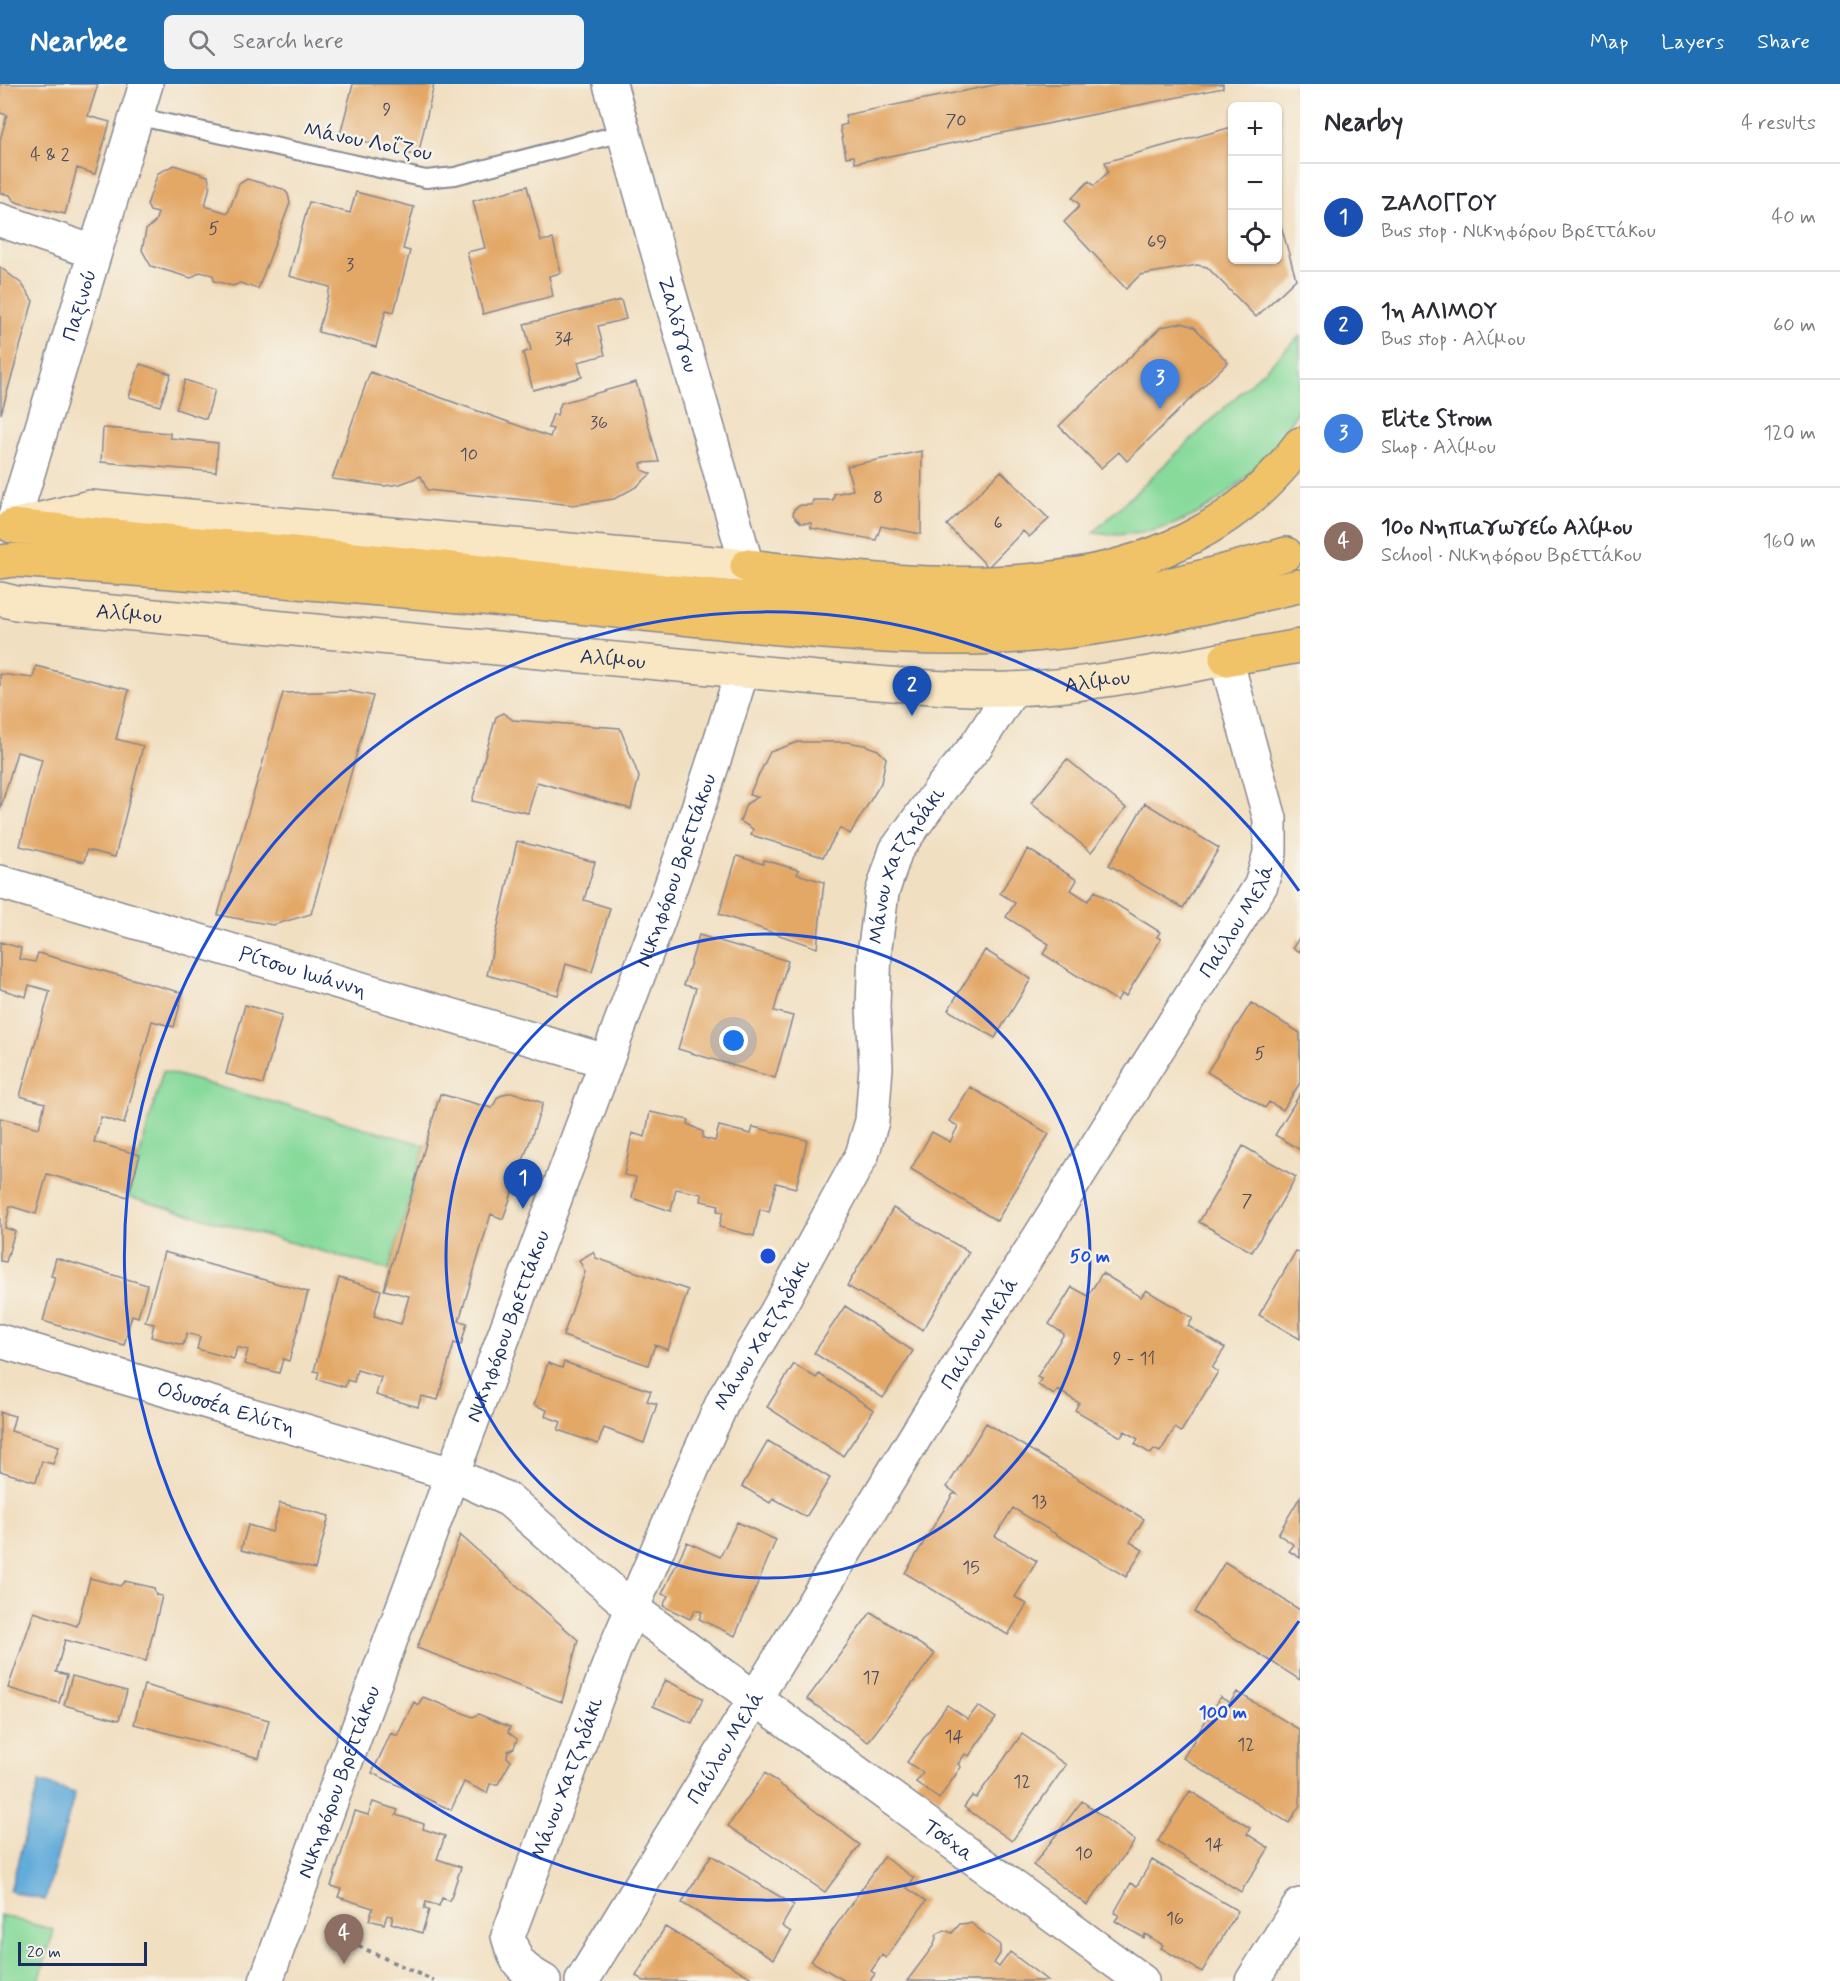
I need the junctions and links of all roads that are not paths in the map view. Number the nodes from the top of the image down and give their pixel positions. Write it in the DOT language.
graph roads {
  1 [pos="146,84"];
  2 [pos="610,84"];
  3 [pos="135,116"];
  4 [pos="626,132"];
  5 [pos="0,220"];
  6 [pos="94,252"];
  7 [pos="1300,444"];
  8 [pos="6,526"];
  9 [pos="1286,554"];
  10 [pos="0,562"];
  11 [pos="747,566"];
  12 [pos="1298,586"];
  13 [pos="0,599"];
  14 [pos="1300,646"];
  15 [pos="1227,659"];
  16 [pos="742,671"];
  17 [pos="1013,689"];
  18 [pos="0,882"];
  19 [pos="606,1061"];
  20 [pos="0,1341"];
  21 [pos="452,1474"];
  22 [pos="633,1609"];
  23 [pos="756,1698"];
  24 [pos="1300,1905"];
  25 [pos="266,1981"];
  26 [pos="544,1981"];
  27 [pos="582,1981"];
  28 [pos="1142,1981"];
  29 [pos="1252,1981"];
  1 -- 3 [label="street, Παξινού"];
  2 -- 4 [label="street, Ζαλόγγου"];
  3 -- 4 [label="lane, Μάνου Λοΐζου"];
  3 -- 6 [label="street, Παξινού"];
  4 -- 11 [label="street, Ζαλόγγου"];
  5 -- 6 [label="street"];
  6 -- 8 [label="street, Παξινού"];
  7 -- 11 [label="highway"];
  8 -- 9 [label="highway"];
  8 -- 11 [label="main road"];
  10 -- 12 [label="highway"];
  13 -- 16 [label="main road, Αλίμου"];
  14 -- 15 [label="highway"];
  15 -- 17 [label="main road, Αλίμου"];
  15 -- 23 [label="street, Παύλου Μελά"];
  16 -- 17 [label="main road, Αλίμου"];
  16 -- 19 [label="street, Νικηφόρου Βρεττάκου"];
  17 -- 22 [label="street, Μάνου Χατζηδάκι"];
  18 -- 19 [label="street, Ρίτσου Ιωάννη"];
  19 -- 21 [label="street, Νικηφόρου Βρεττάκου"];
  20 -- 21 [label="street, Οδυσσέα Ελύτη"];
  21 -- 22 [label="street, Οδυσσέα Ελύτη"];
  21 -- 25 [label="street, Νικηφόρου Βρεττάκου"];
  22 -- 23 [label="street, Τσόχα"];
  22 -- 26 [label="street, Μάνου Χατζηδάκι"];
  23 -- 27 [label="street, Παύλου Μελά"];
  23 -- 28 [label="street, Τσόχα"];
  24 -- 29 [label="street"];
}
